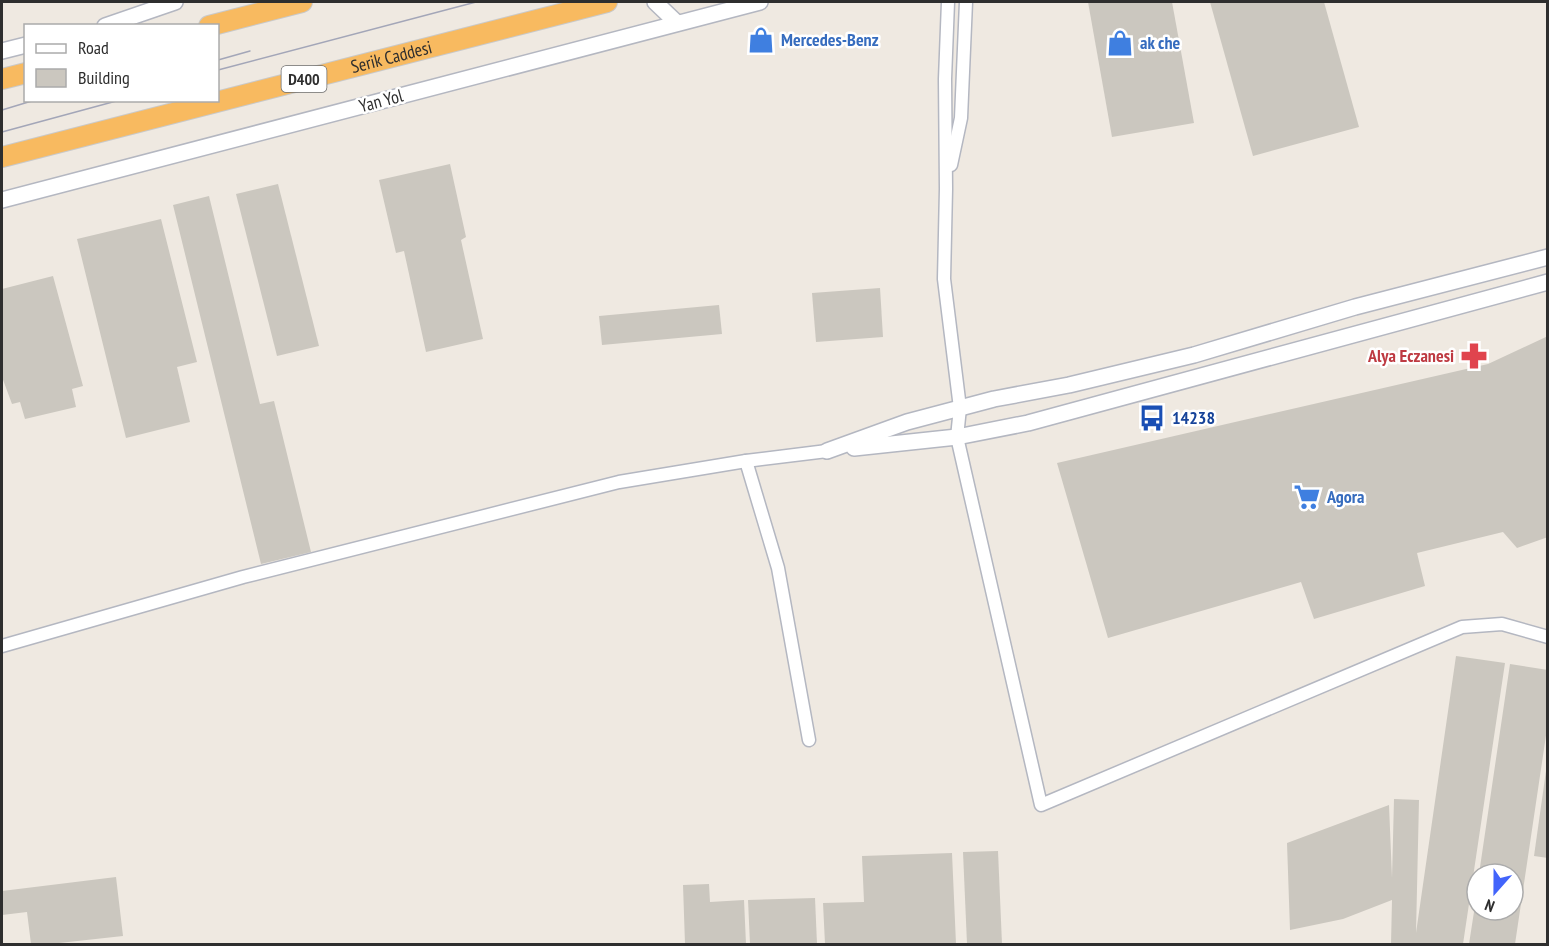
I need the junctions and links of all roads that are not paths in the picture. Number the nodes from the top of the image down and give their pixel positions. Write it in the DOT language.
graph roads {
  1 [pos="175,2"];
  2 [pos="302,2"];
  3 [pos="607,2"];
  4 [pos="655,2"];
  5 [pos="760,2"];
  6 [pos="948,2"];
  7 [pos="966,2"];
  8 [pos="722,6"];
  9 [pos="677,23"];
  10 [pos="111,24"];
  11 [pos="217,24"];
  12 [pos="24,46"];
  13 [pos="2,51"];
  14 [pos="24,74"];
  15 [pos="2,79"];
  16 [pos="219,101"];
  17 [pos="217,102"];
  18 [pos="2,157"];
  19 [pos="946,189"];
  20 [pos="2,200"];
  21 [pos="1548,257"];
  22 [pos="1548,282"];
  23 [pos="960,408"];
  24 [pos="957,436"];
  25 [pos="827,451"];
  26 [pos="746,461"];
  27 [pos="1548,637"];
  28 [pos="2,646"];
  29 [pos="809,740"];
  1 -- 10 [label="street"];
  2 -- 11 [label="highway"];
  3 -- 16 [label="highway, Serik Caddesi / D400"];
  4 -- 9 [label="street"];
  5 -- 8 [label="street, Yan Yol"];
  6 -- 19 [label="street"];
  7 -- 19 [label="street"];
  8 -- 9 [label="street, Yan Yol"];
  9 -- 20 [label="street, Yan Yol"];
  12 -- 13 [label="street"];
  14 -- 15 [label="highway"];
  17 -- 18 [label="highway, Serik Caddesi / D400"];
  19 -- 23 [label="street"];
  21 -- 23 [label="street"];
  22 -- 24 [label="street"];
  23 -- 24 [label="street"];
  23 -- 25 [label="street"];
  24 -- 25 [label="street"];
  24 -- 27 [label="street"];
  25 -- 26 [label="street"];
  26 -- 28 [label="street"];
  26 -- 29 [label="street"];
}
